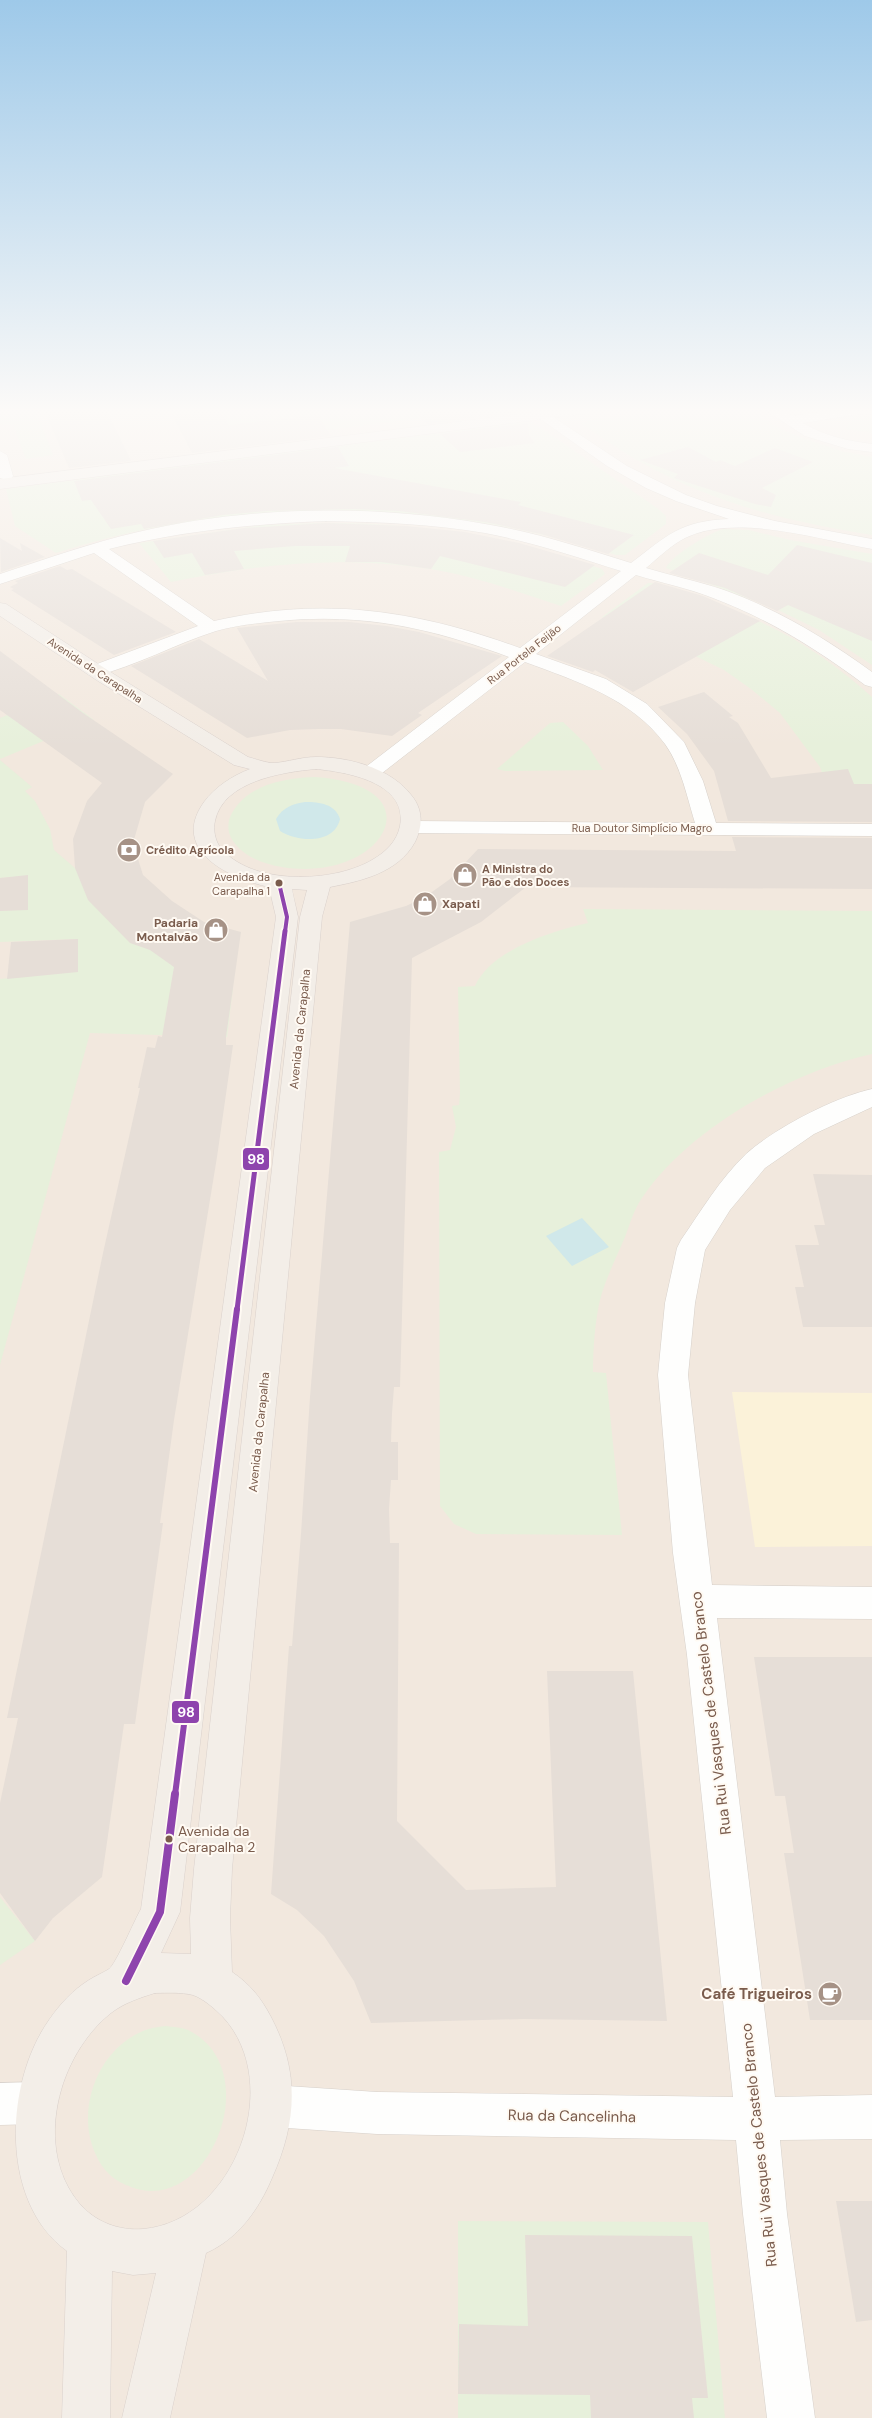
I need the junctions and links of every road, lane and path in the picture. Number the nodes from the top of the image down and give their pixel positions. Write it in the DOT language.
graph roads {
  1 [pos="250,522"];
  2 [pos="418,522"];
  3 [pos="674,522"];
  4 [pos="681,522"];
  5 [pos="706,522"];
  6 [pos="759,522"];
  7 [pos="703,525"];
  8 [pos="872,544"];
  9 [pos="96,547"];
  10 [pos="635,570"];
  11 [pos="0,579"];
  12 [pos="0,608"];
  13 [pos="0,625"];
  14 [pos="211,627"];
  15 [pos="522,655"];
  16 [pos="95,671"];
  17 [pos="872,681"];
  18 [pos="272,769"];
  19 [pos="370,773"];
  20 [pos="222,776"];
  21 [pos="412,827"];
  22 [pos="707,829"];
  23 [pos="872,830"];
  24 [pos="278,883"];
  25 [pos="321,883"];
  26 [pos="872,1098"];
  27 [pos="698,1602"];
  28 [pos="872,1603"];
  29 [pos="126,1981"];
  30 [pos="212,1982"];
  31 [pos="18,2104"];
  32 [pos="272,2106"];
  33 [pos="872,2117"];
  34 [pos="756,2119"];
  35 [pos="90,2241"];
  36 [pos="186,2242"];
  37 [pos="86,2418"];
  38 [pos="146,2418"];
  39 [pos="791,2418"];
  1 -- 9 [label="street"];
  2 -- 10 [label="street"];
  3 -- 10 [label="street, Rua Portela Feijão"];
  4 -- 7 [label="street, Rua Portela Feijão"];
  5 -- 7 [label="street, Rua Portela Feijão"];
  6 -- 7 [label="street, Rua Portela Feijão"];
  6 -- 8 [label="street"];
  9 -- 11 [label="street"];
  9 -- 14 [label="street"];
  10 -- 15 [label="street, Rua Portela Feijão"];
  10 -- 17 [label="street"];
  12 -- 16 [label="main road, Avenida da Carapalha"];
  13 -- 20 [label="main road"];
  14 -- 15 [label="street"];
  14 -- 16 [label="street"];
  15 -- 19 [label="street, Rua Portela Feijão"];
  15 -- 22 [label="street"];
  16 -- 18 [label="main road, Avenida da Carapalha"];
  18 -- 19 [label="main road"];
  18 -- 20 [label="main road"];
  19 -- 21 [label="main road"];
  20 -- 24 [label="main road"];
  21 -- 22 [label="street, Rua Doutor Simplício Magro"];
  21 -- 25 [label="main road"];
  22 -- 23 [label="street, Rua Doutor Simplício Magro"];
  24 -- 25 [label="main road"];
  24 -- 29 [label="main road, Avenida da Carapalha"];
  25 -- 30 [label="main road, Avenida da Carapalha"];
  26 -- 27 [label="street, Rua Rui Vasques de Castelo Branco"];
  27 -- 28 [label="street"];
  27 -- 34 [label="street, Rua Rui Vasques de Castelo Branco"];
  29 -- 30 [label="main road"];
  29 -- 31 [label="main road"];
  30 -- 32 [label="main road"];
  31 -- 35 [label="main road"];
  32 -- 34 [label="street, Rua da Cancelinha"];
  32 -- 36 [label="main road"];
  33 -- 34 [label="street, Rua da Cancelinha"];
  34 -- 39 [label="street, Rua Rui Vasques de Castelo Branco"];
  35 -- 36 [label="main road"];
  35 -- 37 [label="main road"];
  36 -- 38 [label="main road"];
}
